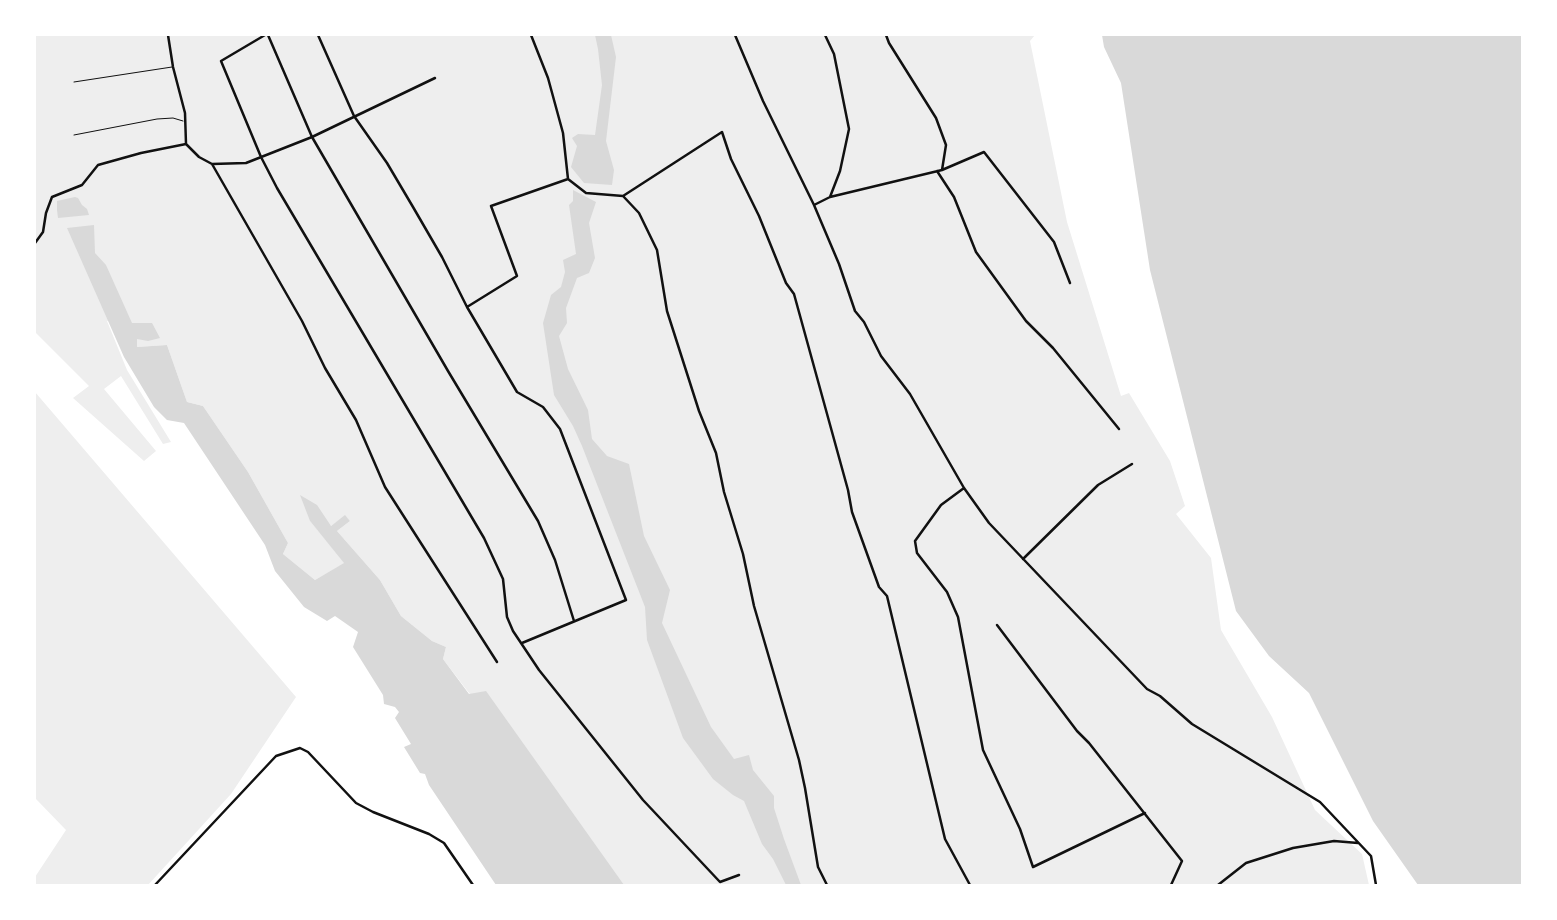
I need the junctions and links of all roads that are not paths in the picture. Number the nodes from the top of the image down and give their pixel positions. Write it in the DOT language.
graph roads {
  1 [pos="168,35"];
  2 [pos="267,35"];
  3 [pos="318,35"];
  4 [pos="531,35"];
  5 [pos="735,35"];
  6 [pos="825,35"];
  7 [pos="886,35"];
  8 [pos="173,67"];
  9 [pos="435,78"];
  10 [pos="74,82"];
  11 [pos="354,116"];
  12 [pos="186,121"];
  13 [pos="74,135"];
  14 [pos="312,136"];
  15 [pos="186,144"];
  16 [pos="261,157"];
  17 [pos="212,164"];
  18 [pos="942,170"];
  19 [pos="937,171"];
  20 [pos="568,179"];
  21 [pos="623,196"];
  22 [pos="830,197"];
  23 [pos="814,205"];
  24 [pos="35,243"];
  25 [pos="1070,283"];
  26 [pos="467,307"];
  27 [pos="1120,429"];
  28 [pos="1132,464"];
  29 [pos="964,488"];
  30 [pos="1023,559"];
  31 [pos="574,621"];
  32 [pos="997,625"];
  33 [pos="521,643"];
  34 [pos="497,662"];
  35 [pos="1145,813"];
  36 [pos="1358,843"];
  37 [pos="739,875"];
  38 [pos="155,885"];
  39 [pos="473,885"];
  40 [pos="827,885"];
  41 [pos="970,885"];
  42 [pos="1171,885"];
  43 [pos="1218,885"];
  44 [pos="1376,885"];
  1 -- 8 [label="street"];
  2 -- 14 [label="street"];
  2 -- 16 [label="street"];
  3 -- 11 [label="street"];
  4 -- 20 [label="street"];
  5 -- 23 [label="street"];
  6 -- 22 [label="street"];
  7 -- 18 [label="street"];
  8 -- 10 [label="lane"];
  8 -- 12 [label="street"];
  9 -- 11 [label="street"];
  11 -- 14 [label="street"];
  11 -- 26 [label="street"];
  12 -- 13 [label="lane"];
  12 -- 15 [label="street"];
  14 -- 16 [label="street"];
  14 -- 31 [label="street"];
  15 -- 17 [label="street"];
  15 -- 24 [label="street"];
  16 -- 17 [label="street"];
  16 -- 33 [label="street"];
  17 -- 34 [label="street"];
  18 -- 19 [label="street"];
  18 -- 25 [label="street"];
  19 -- 22 [label="street"];
  19 -- 27 [label="street"];
  20 -- 21 [label="street"];
  20 -- 26 [label="street"];
  21 -- 40 [label="street"];
  21 -- 41 [label="street"];
  22 -- 23 [label="street"];
  23 -- 29 [label="street"];
  26 -- 31 [label="street"];
  28 -- 30 [label="street"];
  29 -- 30 [label="street"];
  29 -- 35 [label="street"];
  30 -- 36 [label="street"];
  31 -- 33 [label="street"];
  32 -- 35 [label="street"];
  33 -- 37 [label="street"];
  35 -- 42 [label="street"];
  36 -- 43 [label="street"];
  36 -- 44 [label="street"];
  38 -- 39 [label="street"];
}
